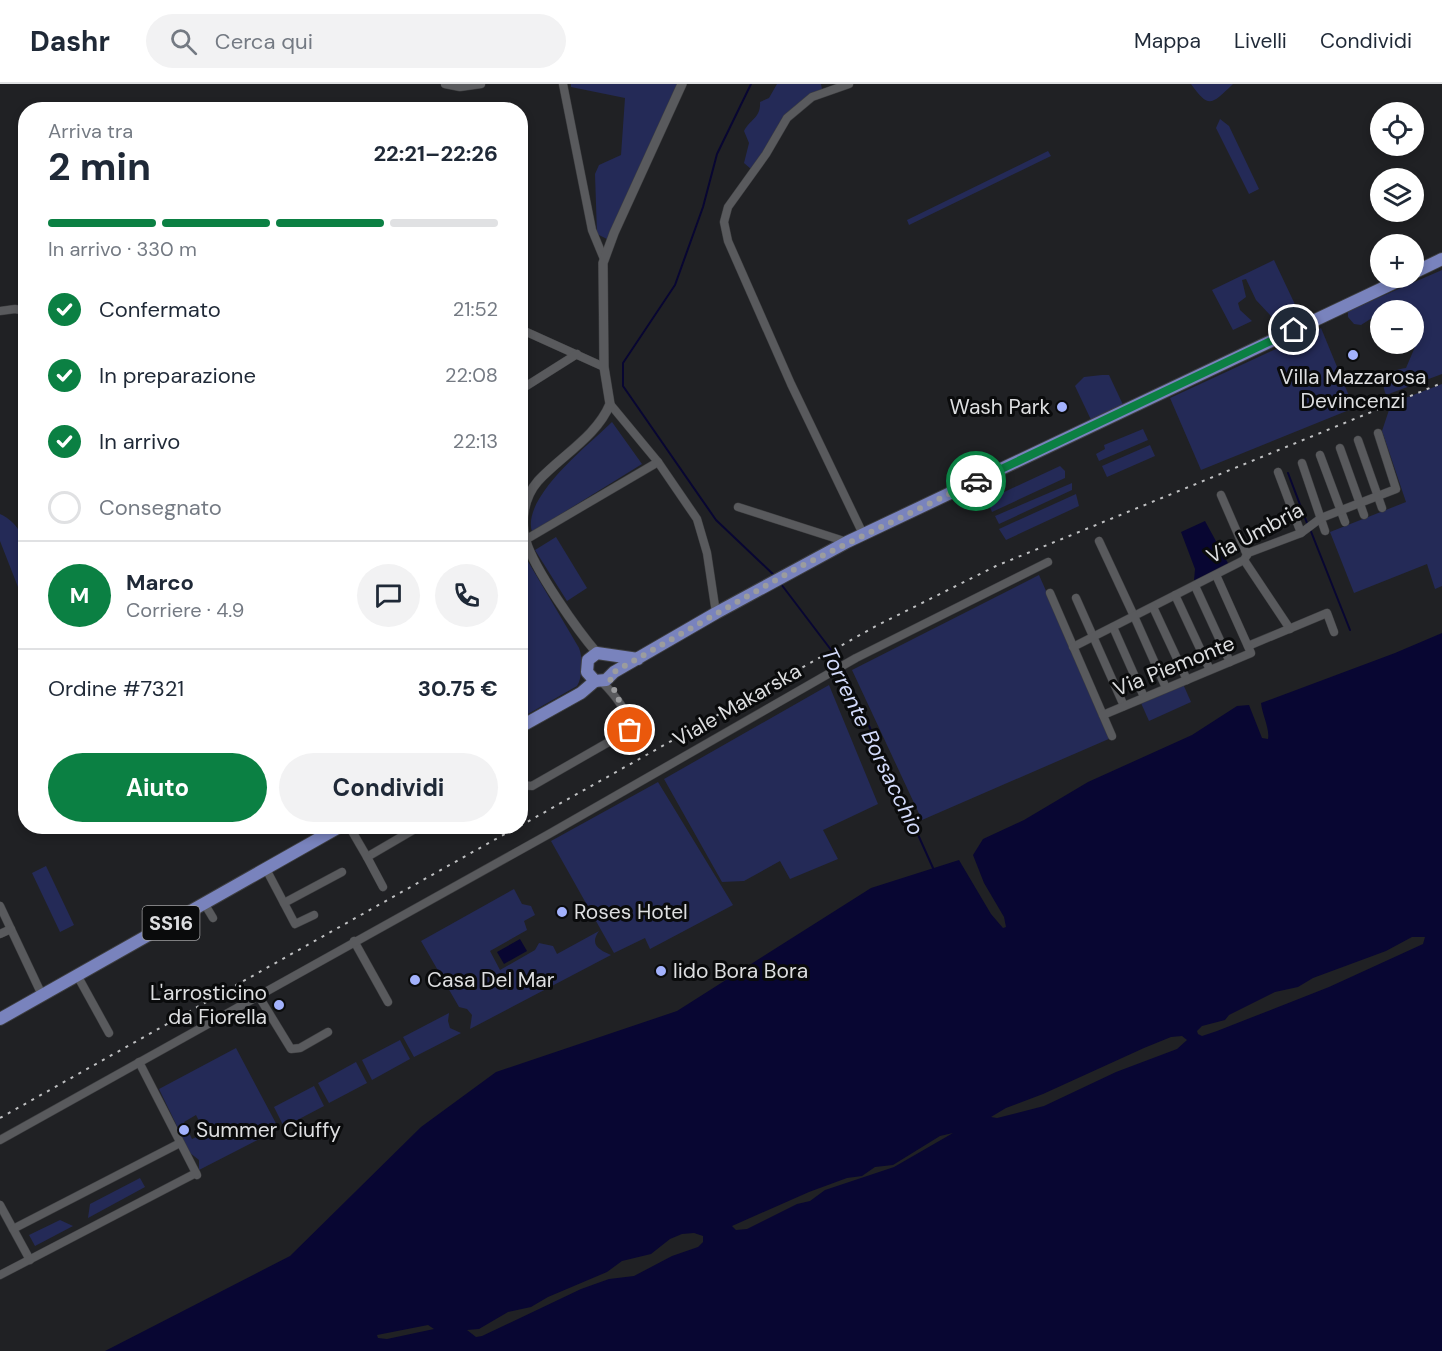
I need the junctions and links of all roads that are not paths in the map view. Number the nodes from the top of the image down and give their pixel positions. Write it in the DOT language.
graph roads {
  1 [pos="445,84"];
  2 [pos="481,84"];
  3 [pos="563,84"];
  4 [pos="682,84"];
  5 [pos="849,84"];
  6 [pos="604,259"];
  7 [pos="1442,259"];
  8 [pos="1424,268"];
  9 [pos="1383,288"];
  10 [pos="18,310"];
  11 [pos="0,311"];
  12 [pos="528,333"];
  13 [pos="577,354"];
  14 [pos="604,367"];
  15 [pos="528,385"];
  16 [pos="610,404"];
  17 [pos="1378,433"];
  18 [pos="1358,440"];
  19 [pos="1340,448"];
  20 [pos="1320,455"];
  21 [pos="658,462"];
  22 [pos="1302,463"];
  23 [pos="1278,472"];
  24 [pos="528,493"];
  25 [pos="1221,495"];
  26 [pos="1377,496"];
  27 [pos="1359,502"];
  28 [pos="738,507"];
  29 [pos="1382,508"];
  30 [pos="1340,510"];
  31 [pos="1364,515"];
  32 [pos="1320,518"];
  33 [pos="1345,522"];
  34 [pos="1325,531"];
  35 [pos="1301,533"];
  36 [pos="863,534"];
  37 [pos="528,539"];
  38 [pos="1099,541"];
  39 [pos="847,542"];
  40 [pos="528,550"];
  41 [pos="1246,558"];
  42 [pos="1048,562"];
  43 [pos="1216,575"];
  44 [pos="1194,586"];
  45 [pos="1050,593"];
  46 [pos="1175,595"];
  47 [pos="1076,598"];
  48 [pos="1153,607"];
  49 [pos="716,613"];
  50 [pos="1134,616"];
  51 [pos="1113,627"];
  52 [pos="1290,629"];
  53 [pos="1334,632"];
  54 [pos="1094,636"];
  55 [pos="1073,646"];
  56 [pos="1248,646"];
  57 [pos="593,656"];
  58 [pos="611,657"];
  59 [pos="638,659"];
  60 [pos="1230,662"];
  61 [pos="1210,670"];
  62 [pos="602,678"];
  63 [pos="1187,680"];
  64 [pos="1166,688"];
  65 [pos="1144,697"];
  66 [pos="1124,706"];
  67 [pos="1103,715"];
  68 [pos="528,723"];
  69 [pos="1112,736"];
  70 [pos="528,786"];
  71 [pos="327,834"];
  72 [pos="354,834"];
  73 [pos="406,834"];
  74 [pos="367,857"];
  75 [pos="266,869"];
  76 [pos="342,872"];
  77 [pos="383,887"];
  78 [pos="204,903"];
  79 [pos="284,903"];
  80 [pos="0,906"];
  81 [pos="314,915"];
  82 [pos="213,918"];
  83 [pos="11,929"];
  84 [pos="0,934"];
  85 [pos="354,940"];
  86 [pos="77,975"];
  87 [pos="258,994"];
  88 [pos="42,995"];
  89 [pos="388,1002"];
  90 [pos="0,1019"];
  91 [pos="328,1032"];
  92 [pos="109,1033"];
  93 [pos="139,1062"];
  94 [pos="0,1140"];
  95 [pos="180,1143"];
  96 [pos="0,1205"];
  97 [pos="13,1229"];
  98 [pos="30,1260"];
  99 [pos="0,1275"];
  1 -- 2 [label="street"];
  3 -- 6 [label="street"];
  4 -- 6 [label="street"];
  5 -- 36 [label="street"];
  6 -- 14 [label="street"];
  7 -- 8 [label="main road"];
  9 -- 36 [label="main road"];
  10 -- 11 [label="street"];
  12 -- 13 [label="street"];
  13 -- 14 [label="street"];
  13 -- 15 [label="street"];
  14 -- 16 [label="street"];
  16 -- 21 [label="street"];
  16 -- 24 [label="street"];
  17 -- 26 [label="street, Via Umbria"];
  18 -- 26 [label="street"];
  19 -- 27 [label="street"];
  20 -- 30 [label="street"];
  21 -- 37 [label="street"];
  21 -- 49 [label="street"];
  22 -- 32 [label="street"];
  23 -- 35 [label="street"];
  25 -- 41 [label="street"];
  26 -- 27 [label="street, Via Umbria"];
  26 -- 29 [label="street"];
  27 -- 30 [label="street, Via Umbria"];
  27 -- 31 [label="street"];
  28 -- 39 [label="street"];
  30 -- 32 [label="street, Via Umbria"];
  30 -- 33 [label="street"];
  32 -- 34 [label="street"];
  32 -- 35 [label="street, Via Umbria"];
  35 -- 41 [label="street, Via Umbria"];
  36 -- 39 [label="main road"];
  38 -- 50 [label="street"];
  39 -- 49 [label="main road"];
  40 -- 57 [label="street"];
  41 -- 43 [label="street, Via Umbria"];
  41 -- 52 [label="street"];
  42 -- 85 [label="street, Viale Makarska"];
  43 -- 44 [label="street, Via Umbria"];
  43 -- 56 [label="street"];
  44 -- 46 [label="street, Via Umbria"];
  44 -- 60 [label="street"];
  45 -- 55 [label="street"];
  46 -- 48 [label="street, Via Umbria"];
  46 -- 61 [label="street"];
  47 -- 54 [label="street"];
  48 -- 50 [label="street, Via Umbria"];
  48 -- 63 [label="street"];
  49 -- 59 [label="main road"];
  50 -- 51 [label="street, Via Umbria"];
  50 -- 64 [label="street"];
  51 -- 54 [label="street, Via Umbria"];
  51 -- 65 [label="street"];
  52 -- 53 [label="street"];
  52 -- 56 [label="street"];
  54 -- 55 [label="street, Via Umbria"];
  54 -- 66 [label="street"];
  55 -- 67 [label="street"];
  56 -- 60 [label="street, Via Piemonte"];
  57 -- 58 [label="main road"];
  57 -- 62 [label="main road"];
  58 -- 59 [label="main road"];
  58 -- 62 [label="main road"];
  59 -- 62 [label="main road"];
  60 -- 61 [label="street, Via Piemonte"];
  61 -- 63 [label="street, Via Piemonte"];
  62 -- 68 [label="main road"];
  62 -- 70 [label="street"];
  63 -- 64 [label="street, Via Piemonte"];
  64 -- 65 [label="street, Via Piemonte"];
  65 -- 66 [label="street, Via Piemonte"];
  66 -- 67 [label="street, Via Piemonte"];
  67 -- 69 [label="street"];
  71 -- 75 [label="main road, SS16"];
  72 -- 74 [label="street"];
  73 -- 74 [label="street"];
  74 -- 77 [label="street"];
  75 -- 78 [label="main road, SS16"];
  75 -- 79 [label="street"];
  76 -- 79 [label="street"];
  78 -- 82 [label="street"];
  78 -- 86 [label="main road, SS16"];
  79 -- 81 [label="street"];
  80 -- 83 [label="street"];
  83 -- 84 [label="street"];
  83 -- 88 [label="street"];
  85 -- 87 [label="street, Viale Makarska"];
  85 -- 89 [label="street"];
  86 -- 88 [label="main road, SS16"];
  86 -- 92 [label="street"];
  87 -- 91 [label="street"];
  87 -- 93 [label="street, Viale Makarska"];
  88 -- 90 [label="main road, SS16"];
  93 -- 94 [label="street, Viale Makarska"];
  93 -- 95 [label="street"];
  95 -- 97 [label="street"];
  95 -- 98 [label="street"];
  96 -- 97 [label="street"];
  97 -- 98 [label="street"];
  98 -- 99 [label="street"];
}
